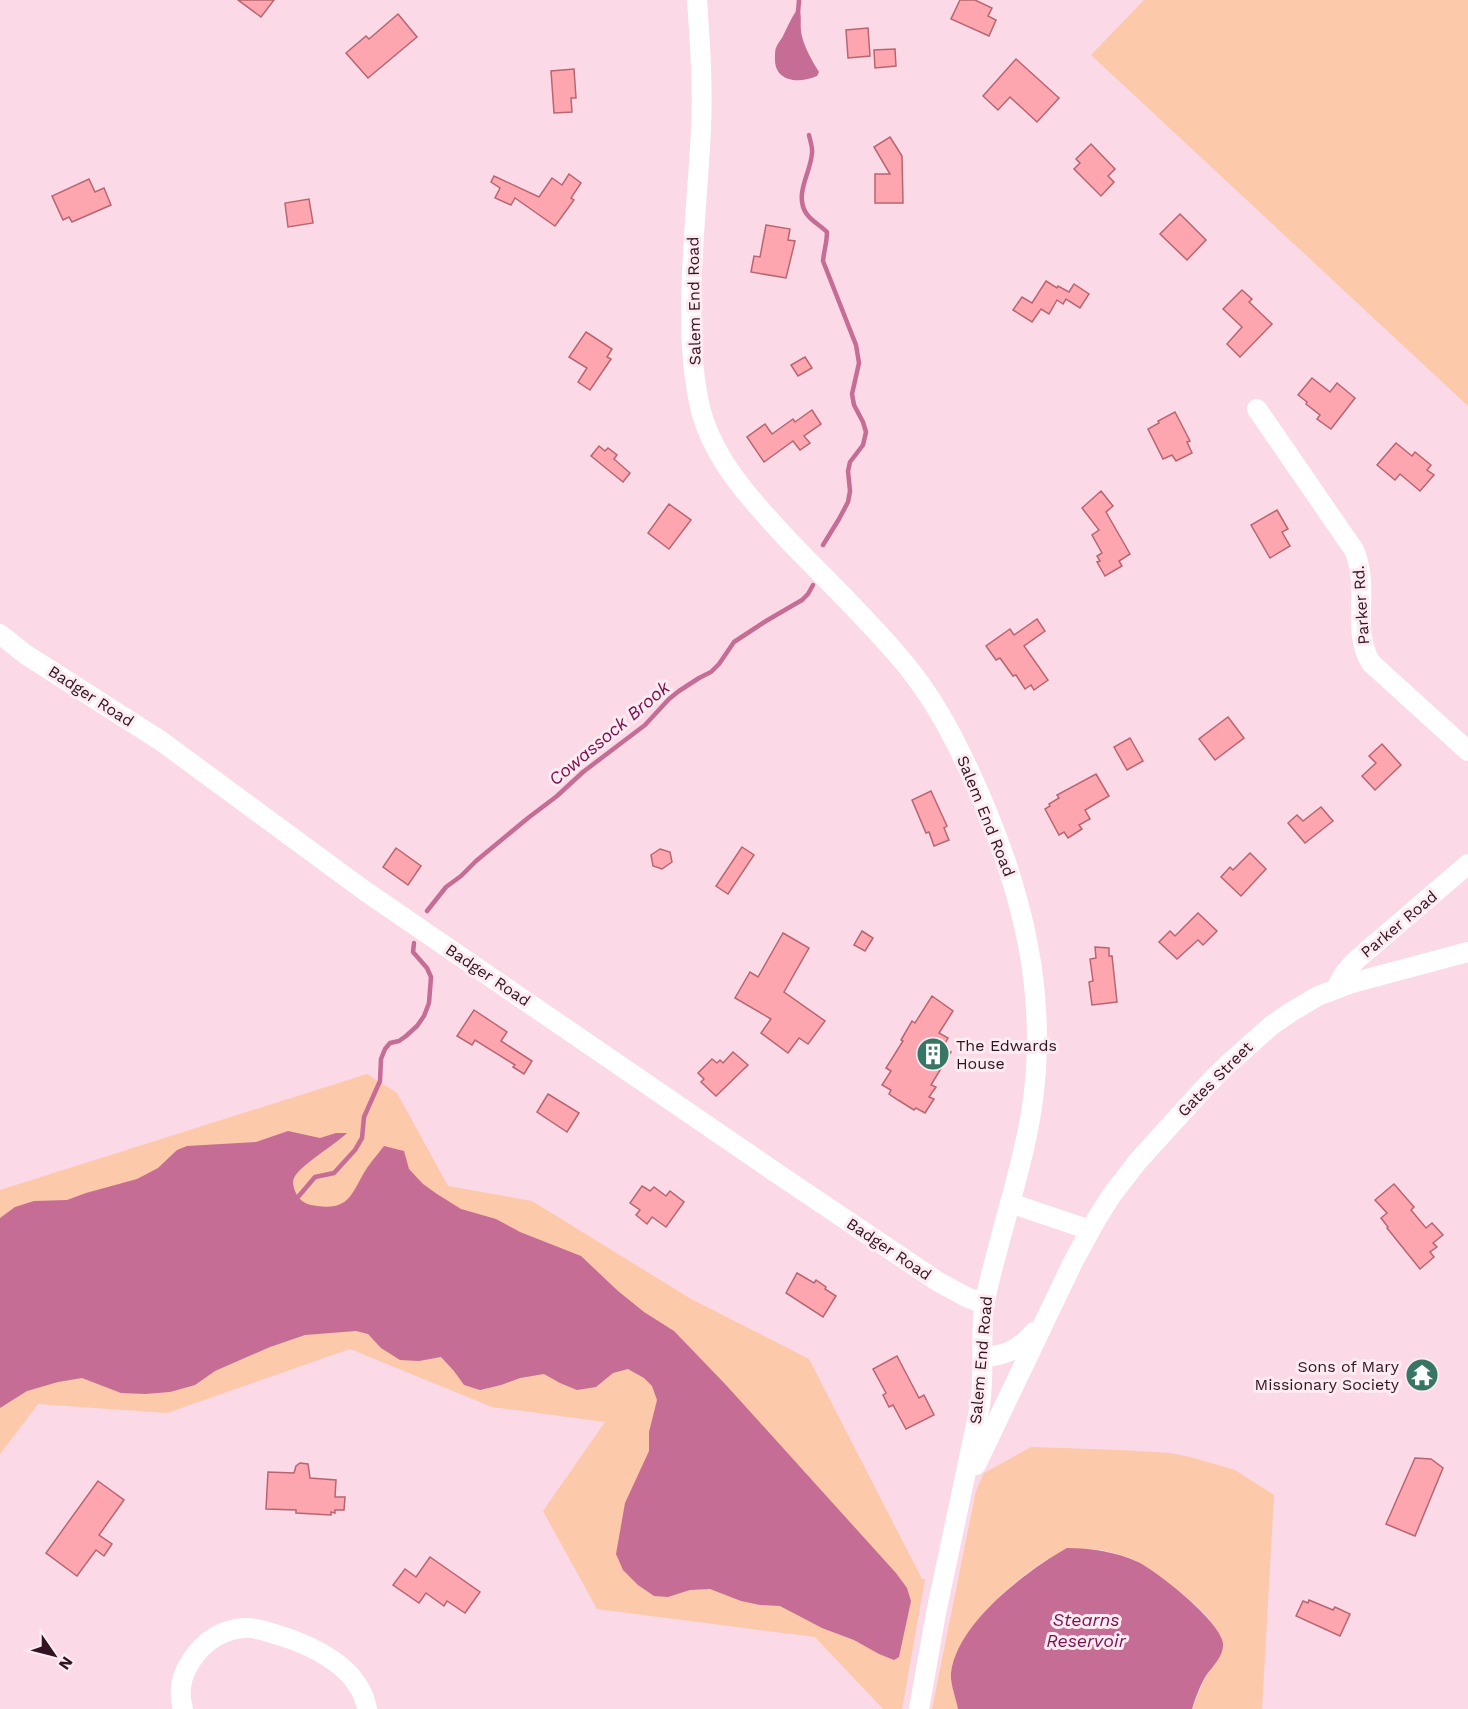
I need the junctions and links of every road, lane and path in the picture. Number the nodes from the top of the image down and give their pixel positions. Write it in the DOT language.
graph roads {
  1 [pos="697,0"];
  2 [pos="1257,409"];
  3 [pos="0,634"];
  4 [pos="1468,751"];
  5 [pos="1468,864"];
  6 [pos="1468,952"];
  7 [pos="1336,988"];
  8 [pos="1010,1203"];
  9 [pos="1090,1230"];
  10 [pos="984,1304"];
  11 [pos="1048,1313"];
  12 [pos="983,1357"];
  13 [pos="961,1497"];
  14 [pos="183,1709"];
  15 [pos="367,1709"];
  16 [pos="919,1709"];
  1 -- 8 [label="street, Salem End Road"];
  2 -- 4 [label="street, Parker Rd."];
  3 -- 10 [label="street, Badger Road"];
  5 -- 7 [label="street, Parker Road"];
  6 -- 7 [label="street, Gates Street"];
  7 -- 9 [label="street, Gates Street"];
  8 -- 9 [label="street"];
  8 -- 10 [label="street, Salem End Road"];
  9 -- 11 [label="street, Gates Street"];
  10 -- 12 [label="street, Salem End Road"];
  11 -- 12 [label="street, Gates Street"];
  11 -- 13 [label="street, Gates Street"];
  12 -- 13 [label="street, Salem End Road"];
  13 -- 16 [label="street, Salem End Road"];
  14 -- 15 [label="street"];
}
